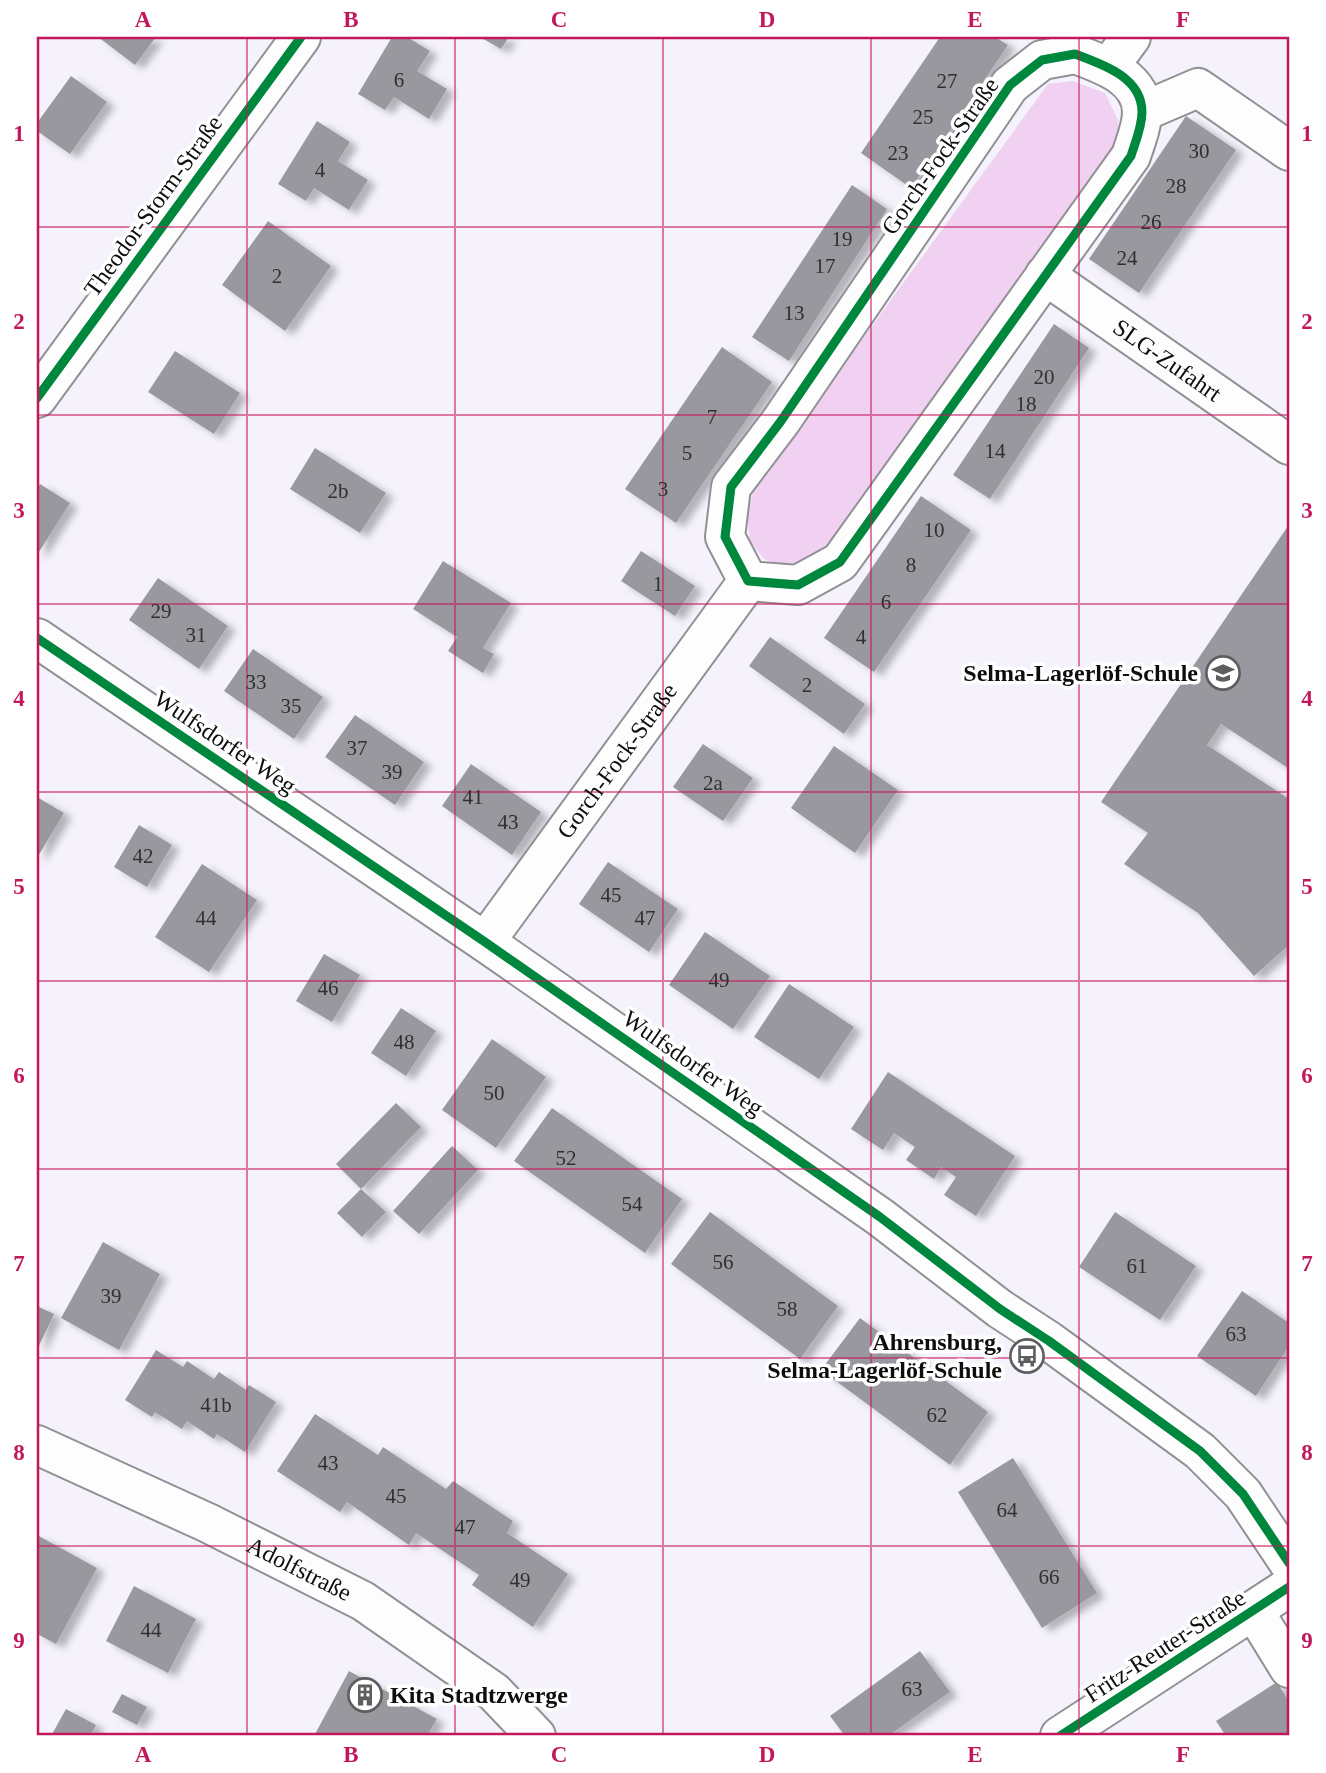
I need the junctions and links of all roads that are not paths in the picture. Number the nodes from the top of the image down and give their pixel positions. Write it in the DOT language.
graph roads {
  1 [pos="301,37"];
  2 [pos="1120,52"];
  3 [pos="1142,112"];
  4 [pos="1289,151"];
  5 [pos="1045,275"];
  6 [pos="37,398"];
  7 [pos="1289,445"];
  8 [pos="748,581"];
  9 [pos="37,638"];
  10 [pos="485,942"];
  11 [pos="37,1445"];
  12 [pos="1289,1563"];
  13 [pos="1289,1587"];
  14 [pos="1254,1611"];
  15 [pos="1289,1668"];
  16 [pos="536,1736"];
  17 [pos="1060,1736"];
  1 -- 6 [label="street, Theodor-Storm-Straße"];
  2 -- 3 [label="street, Gorch-Fock-Straße"];
  2 -- 8 [label="street, Gorch-Fock-Straße"];
  3 -- 4 [label="street"];
  3 -- 5 [label="street"];
  5 -- 7 [label="street, SLG-Zufahrt"];
  5 -- 8 [label="street"];
  8 -- 10 [label="street, Gorch-Fock-Straße"];
  9 -- 10 [label="street, Wulfsdorfer Weg"];
  10 -- 12 [label="street, Wulfsdorfer Weg"];
  11 -- 16 [label="street, Adolfstraße"];
  13 -- 14 [label="street, Fritz-Reuter-Straße"];
  14 -- 15 [label="street"];
  14 -- 17 [label="street, Fritz-Reuter-Straße"];
}
